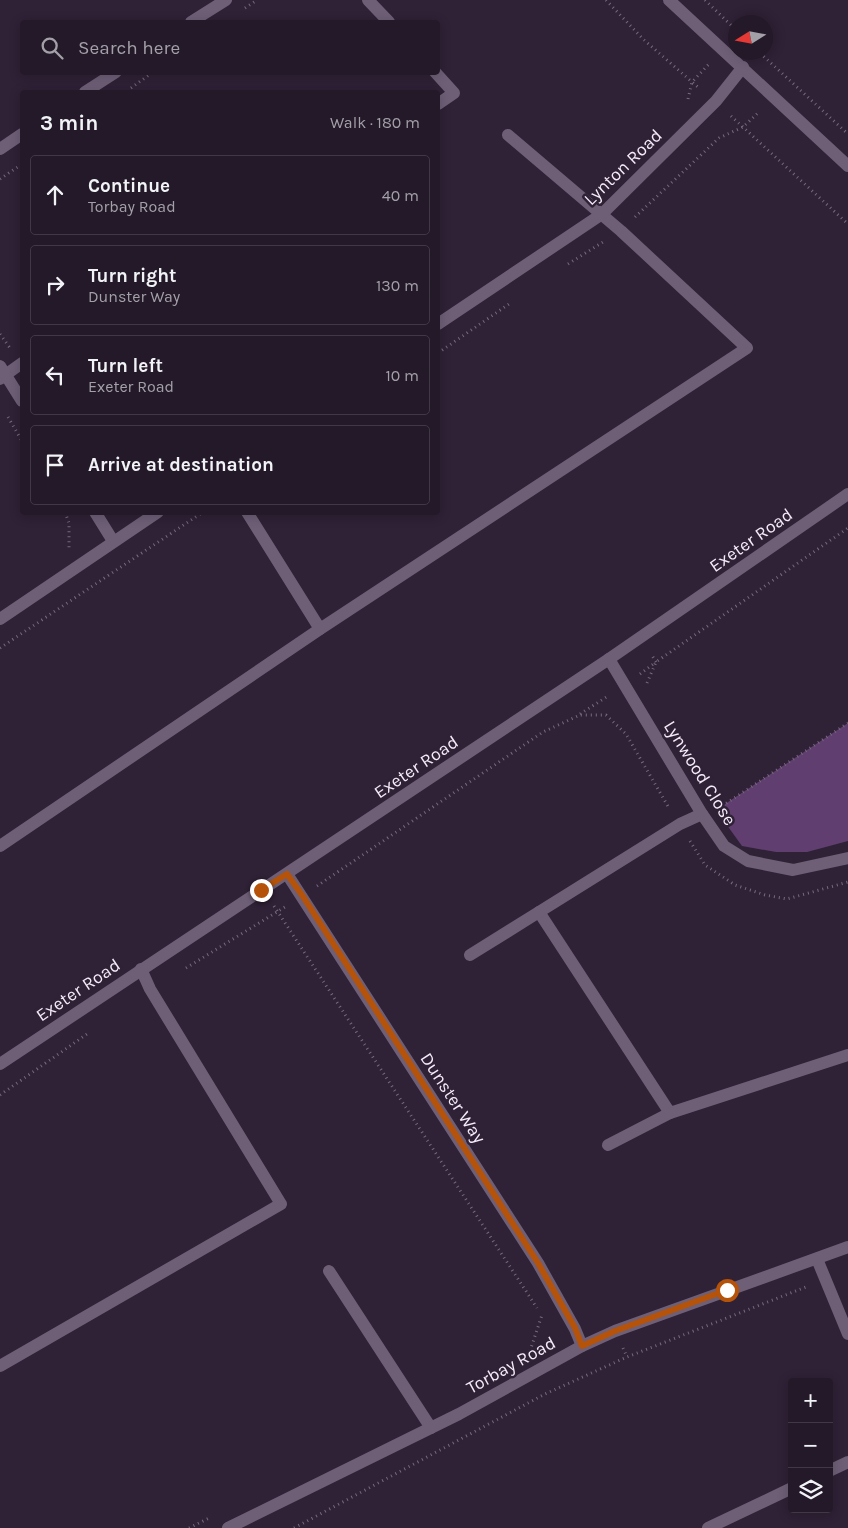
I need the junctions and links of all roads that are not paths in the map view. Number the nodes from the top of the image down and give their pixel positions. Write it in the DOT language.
graph roads {
  1 [pos="226,0"];
  2 [pos="368,0"];
  3 [pos="669,0"];
  4 [pos="195,20"];
  5 [pos="387,20"];
  6 [pos="743,67"];
  7 [pos="111,75"];
  8 [pos="438,75"];
  9 [pos="88,90"];
  10 [pos="440,103"];
  11 [pos="20,135"];
  12 [pos="508,135"];
  13 [pos="0,149"];
  14 [pos="848,166"];
  15 [pos="602,214"];
  16 [pos="440,323"];
  17 [pos="20,364"];
  18 [pos="2,374"];
  19 [pos="20,398"];
  20 [pos="848,494"];
  21 [pos="97,515"];
  22 [pos="153,515"];
  23 [pos="249,515"];
  24 [pos="113,541"];
  25 [pos="0,619"];
  26 [pos="320,629"];
  27 [pos="609,659"];
  28 [pos="702,814"];
  29 [pos="0,846"];
  30 [pos="848,858"];
  31 [pos="287,874"];
  32 [pos="539,912"];
  33 [pos="470,955"];
  34 [pos="141,969"];
  35 [pos="848,1055"];
  36 [pos="0,1064"];
  37 [pos="670,1113"];
  38 [pos="608,1145"];
  39 [pos="848,1247"];
  40 [pos="817,1259"];
  41 [pos="329,1271"];
  42 [pos="848,1334"];
  43 [pos="582,1346"];
  44 [pos="0,1366"];
  45 [pos="431,1428"];
  46 [pos="848,1462"];
  47 [pos="833,1469"];
  48 [pos="788,1490"];
  49 [pos="228,1528"];
  50 [pos="708,1528"];
  1 -- 4 [label="street"];
  2 -- 5 [label="street"];
  3 -- 6 [label="street"];
  6 -- 14 [label="street"];
  6 -- 15 [label="street, Lynton Road"];
  7 -- 9 [label="street"];
  8 -- 10 [label="street"];
  11 -- 13 [label="street"];
  12 -- 15 [label="street"];
  15 -- 16 [label="street, Lynton Road"];
  15 -- 26 [label="street"];
  17 -- 18 [label="street"];
  18 -- 19 [label="street"];
  20 -- 27 [label="street, Exeter Road"];
  21 -- 24 [label="street"];
  22 -- 24 [label="street"];
  23 -- 26 [label="street"];
  24 -- 25 [label="street"];
  26 -- 29 [label="street"];
  27 -- 28 [label="street, Lynwood Close"];
  27 -- 31 [label="street, Exeter Road"];
  28 -- 30 [label="street, Lynwood Close"];
  28 -- 32 [label="street"];
  31 -- 34 [label="street, Exeter Road"];
  31 -- 43 [label="street, Dunster Way"];
  32 -- 33 [label="street"];
  32 -- 37 [label="street"];
  34 -- 36 [label="street, Exeter Road"];
  34 -- 44 [label="street"];
  35 -- 37 [label="street"];
  37 -- 38 [label="street"];
  39 -- 40 [label="street, Torbay Road"];
  40 -- 42 [label="street"];
  40 -- 43 [label="street, Torbay Road"];
  41 -- 45 [label="street"];
  43 -- 45 [label="street, Torbay Road"];
  45 -- 49 [label="street, Torbay Road"];
  46 -- 47 [label="street"];
  48 -- 50 [label="street"];
}
